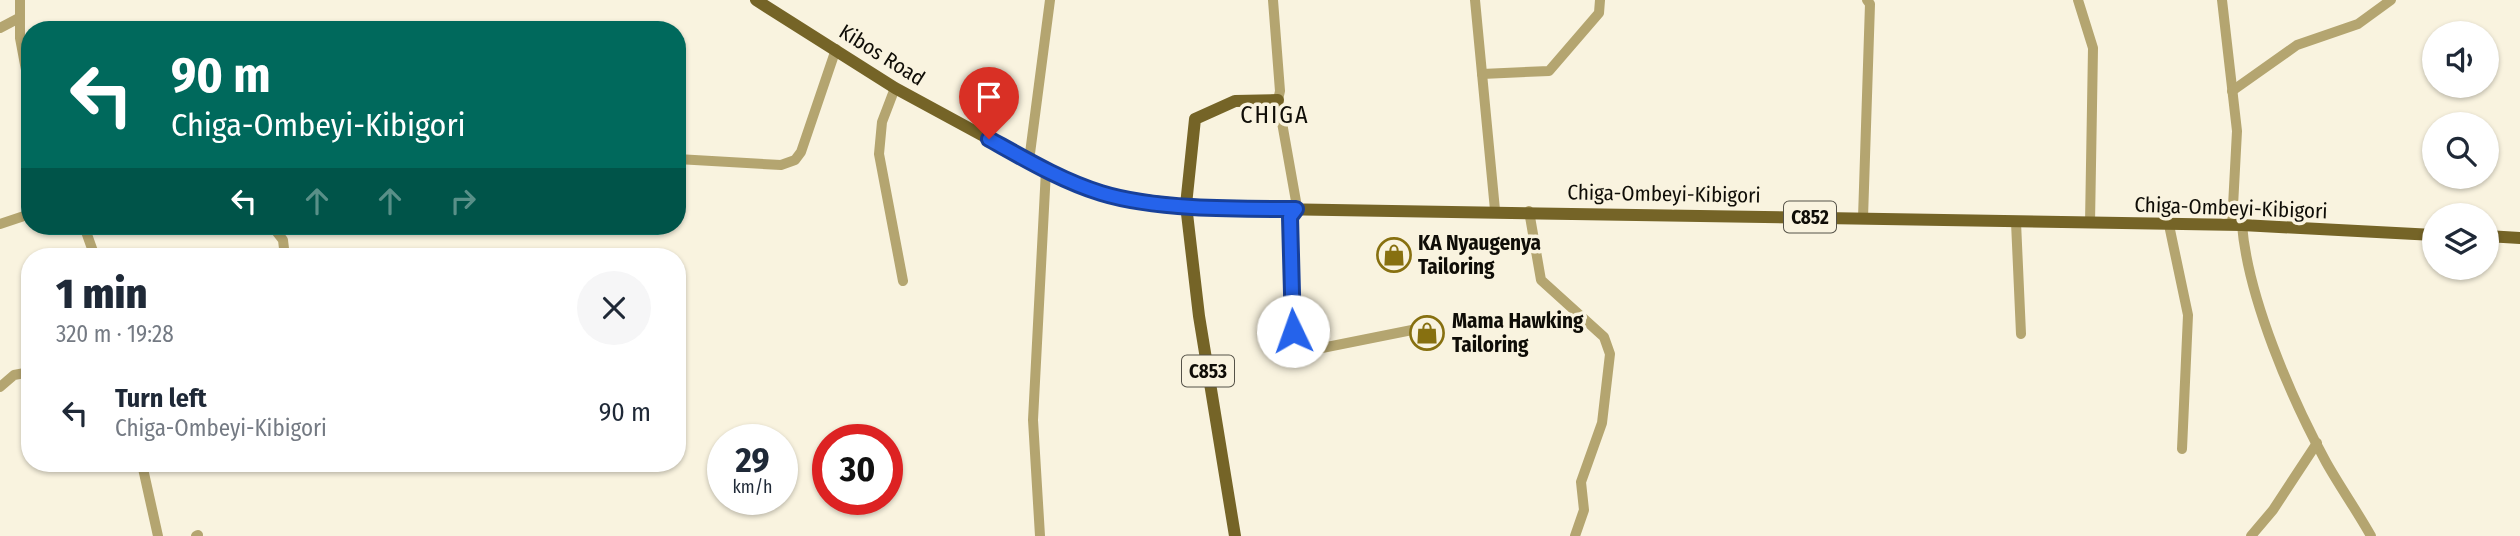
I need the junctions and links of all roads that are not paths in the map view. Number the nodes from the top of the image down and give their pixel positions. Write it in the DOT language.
graph roads {
  1 [pos="20,0"];
  2 [pos="756,0"];
  3 [pos="1050,0"];
  4 [pos="1273,0"];
  5 [pos="1475,0"];
  6 [pos="1600,0"];
  7 [pos="1867,0"];
  8 [pos="2078,0"];
  9 [pos="2222,0"];
  10 [pos="2391,0"];
  11 [pos="19,18"];
  12 [pos="0,28"];
  13 [pos="21,31"];
  14 [pos="836,49"];
  15 [pos="1482,74"];
  16 [pos="895,88"];
  17 [pos="2232,91"];
  18 [pos="1278,100"];
  19 [pos="686,160"];
  20 [pos="1029,161"];
  21 [pos="1046,170"];
  22 [pos="1186,205"];
  23 [pos="1296,209"];
  24 [pos="1494,210"];
  25 [pos="1529,211"];
  26 [pos="21,217"];
  27 [pos="1863,218"];
  28 [pos="2016,222"];
  29 [pos="2090,223"];
  30 [pos="0,224"];
  31 [pos="2169,225"];
  32 [pos="2237,225"];
  33 [pos="2422,234"];
  34 [pos="2499,237"];
  35 [pos="2520,238"];
  36 [pos="903,281"];
  37 [pos="1412,330"];
  38 [pos="2021,334"];
  39 [pos="21,374"];
  40 [pos="0,387"];
  41 [pos="2317,443"];
  42 [pos="2182,449"];
  43 [pos="144,472"];
  44 [pos="158,536"];
  45 [pos="1040,536"];
  46 [pos="1235,536"];
  47 [pos="1575,536"];
  48 [pos="2251,536"];
  49 [pos="2371,536"];
  1 -- 11 [label="street"];
  2 -- 14 [label="main road, Kibos Road"];
  3 -- 20 [label="street"];
  4 -- 18 [label="street"];
  5 -- 15 [label="street"];
  6 -- 15 [label="street"];
  7 -- 27 [label="street"];
  8 -- 29 [label="street"];
  9 -- 17 [label="street"];
  10 -- 17 [label="street"];
  11 -- 12 [label="street"];
  11 -- 13 [label="street"];
  14 -- 16 [label="main road, Kibos Road"];
  14 -- 19 [label="street"];
  15 -- 24 [label="street"];
  16 -- 20 [label="main road, Kibos Road"];
  16 -- 36 [label="street"];
  17 -- 32 [label="street"];
  18 -- 22 [label="main road"];
  18 -- 23 [label="street"];
  20 -- 21 [label="main road, Kibos Road"];
  21 -- 22 [label="main road, Kibos Road"];
  21 -- 45 [label="street"];
  22 -- 23 [label="main road, Chiga-Ombeyi-Kibigori / C852"];
  22 -- 46 [label="main road, C853"];
  23 -- 24 [label="main road, Chiga-Ombeyi-Kibigori / C852"];
  23 -- 37 [label="street"];
  24 -- 25 [label="main road, Chiga-Ombeyi-Kibigori / C852"];
  25 -- 27 [label="main road, Chiga-Ombeyi-Kibigori / C852"];
  25 -- 47 [label="street"];
  26 -- 30 [label="street"];
  27 -- 28 [label="main road, Chiga-Ombeyi-Kibigori / C852"];
  28 -- 29 [label="main road, Chiga-Ombeyi-Kibigori / C852"];
  28 -- 38 [label="street"];
  29 -- 31 [label="main road, Chiga-Ombeyi-Kibigori / C852"];
  31 -- 32 [label="main road, Chiga-Ombeyi-Kibigori / C852"];
  31 -- 42 [label="street"];
  32 -- 33 [label="main road, Chiga-Ombeyi-Kibigori / C852"];
  32 -- 41 [label="street"];
  34 -- 35 [label="main road"];
  39 -- 40 [label="street"];
  41 -- 48 [label="street"];
  41 -- 49 [label="street"];
  43 -- 44 [label="street"];
}
